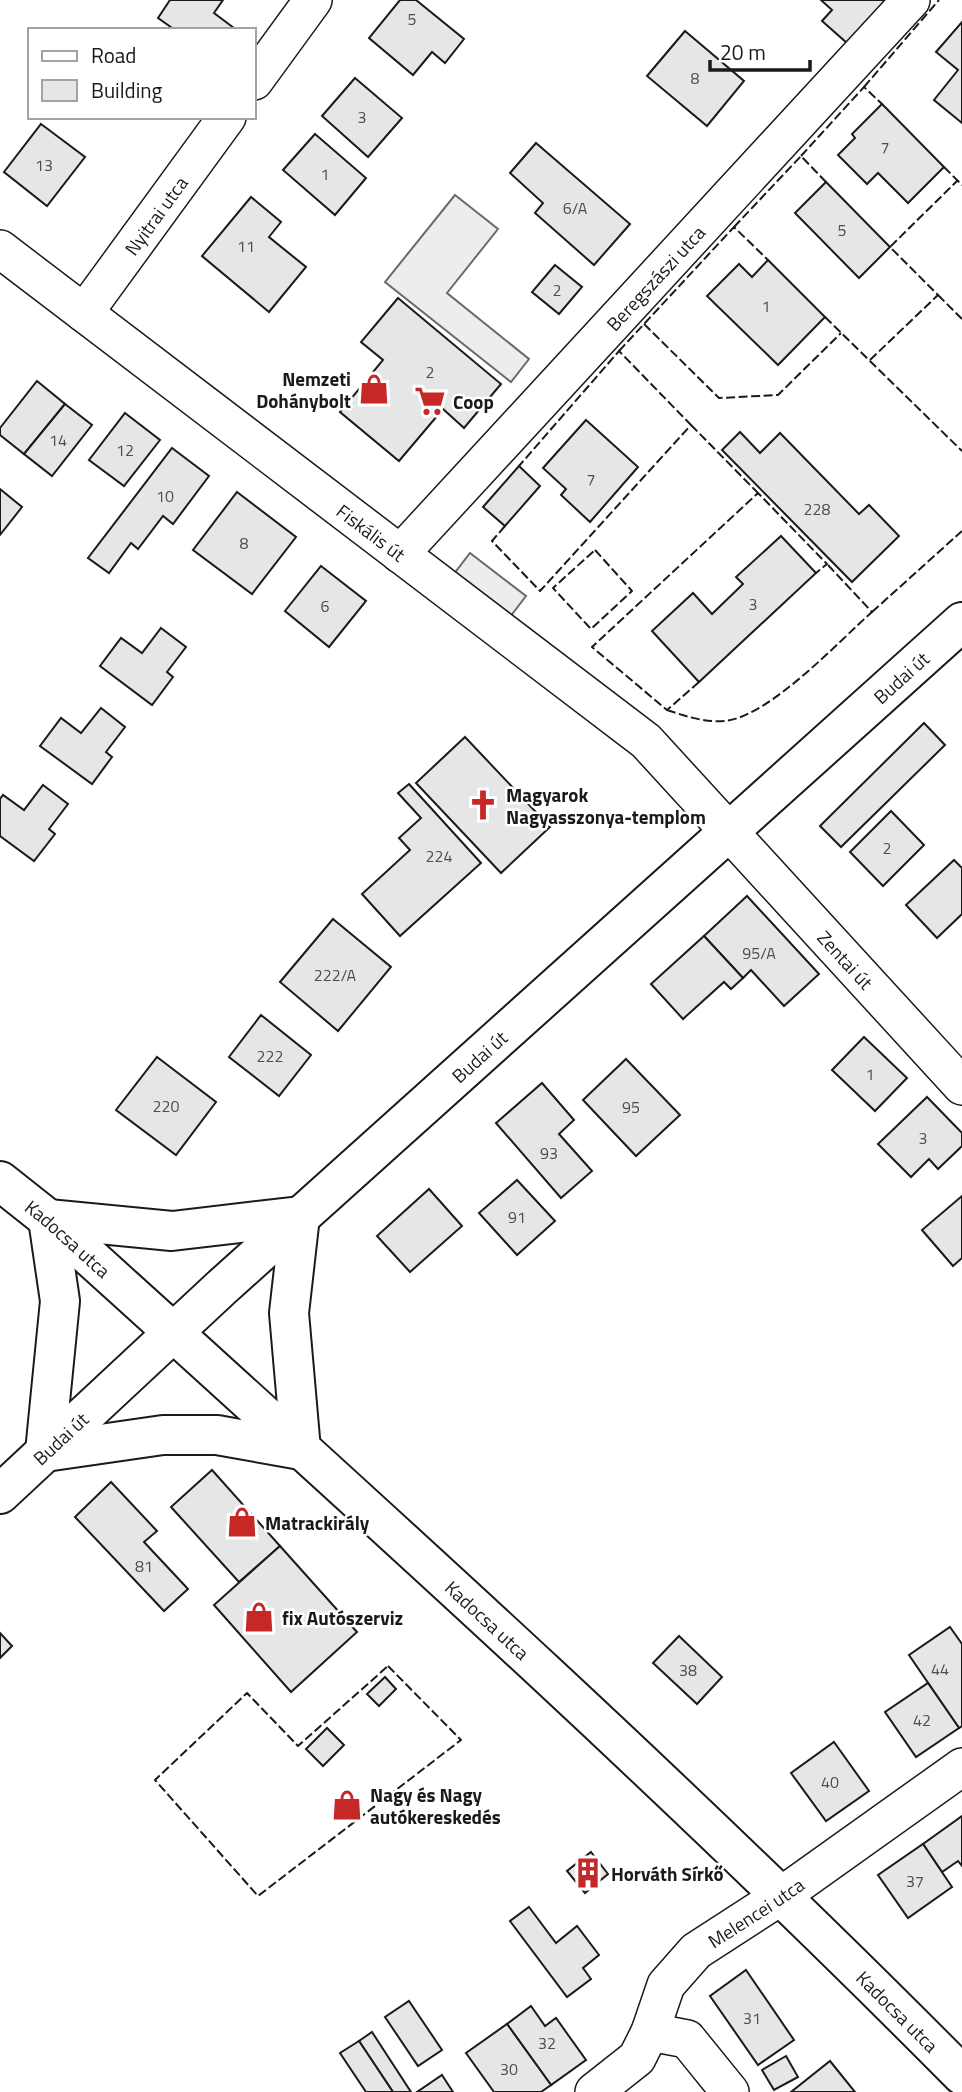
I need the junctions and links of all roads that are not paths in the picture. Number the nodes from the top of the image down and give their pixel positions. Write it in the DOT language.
graph roads {
  1 [pos="313,0"];
  2 [pos="911,0"];
  3 [pos="256,78"];
  4 [pos="226,119"];
  5 [pos="0,249"];
  6 [pos="84,313"];
  7 [pos="400,554"];
  8 [pos="962,622"];
  9 [pos="730,831"];
  10 [pos="962,1086"];
  11 [pos="0,1181"];
  12 [pos="300,1216"];
  13 [pos="48,1219"];
  14 [pos="172,1332"];
  15 [pos="301,1450"];
  16 [pos="45,1452"];
  17 [pos="0,1493"];
  18 [pos="962,1767"];
  19 [pos="781,1896"];
  20 [pos="650,2032"];
  21 [pos="962,2075"];
  22 [pos="594,2092"];
  23 [pos="730,2092"];
  1 -- 3 [label="street"];
  2 -- 7 [label="street, Beregszászi utca"];
  4 -- 6 [label="street, Nyitrai utca"];
  5 -- 6 [label="street, Fiskális út"];
  6 -- 7 [label="street, Fiskális út"];
  7 -- 9 [label="street, Fiskális út"];
  8 -- 9 [label="main road, Budai út"];
  9 -- 10 [label="street, Zentai út"];
  9 -- 12 [label="main road, Budai út"];
  11 -- 13 [label="main road, Kadocsa utca"];
  12 -- 13 [label="main road"];
  12 -- 14 [label="main road, Budai út"];
  12 -- 15 [label="main road"];
  13 -- 14 [label="main road, Kadocsa utca"];
  13 -- 16 [label="main road"];
  14 -- 15 [label="main road, Kadocsa utca"];
  14 -- 16 [label="main road, Budai út"];
  15 -- 16 [label="main road"];
  15 -- 19 [label="main road, Kadocsa utca"];
  16 -- 17 [label="main road, Budai út"];
  18 -- 19 [label="street, Melencei utca"];
  19 -- 20 [label="street, Melencei utca"];
  19 -- 21 [label="main road, Kadocsa utca"];
  20 -- 22 [label="street, Melencei utca"];
  20 -- 23 [label="street"];
}
